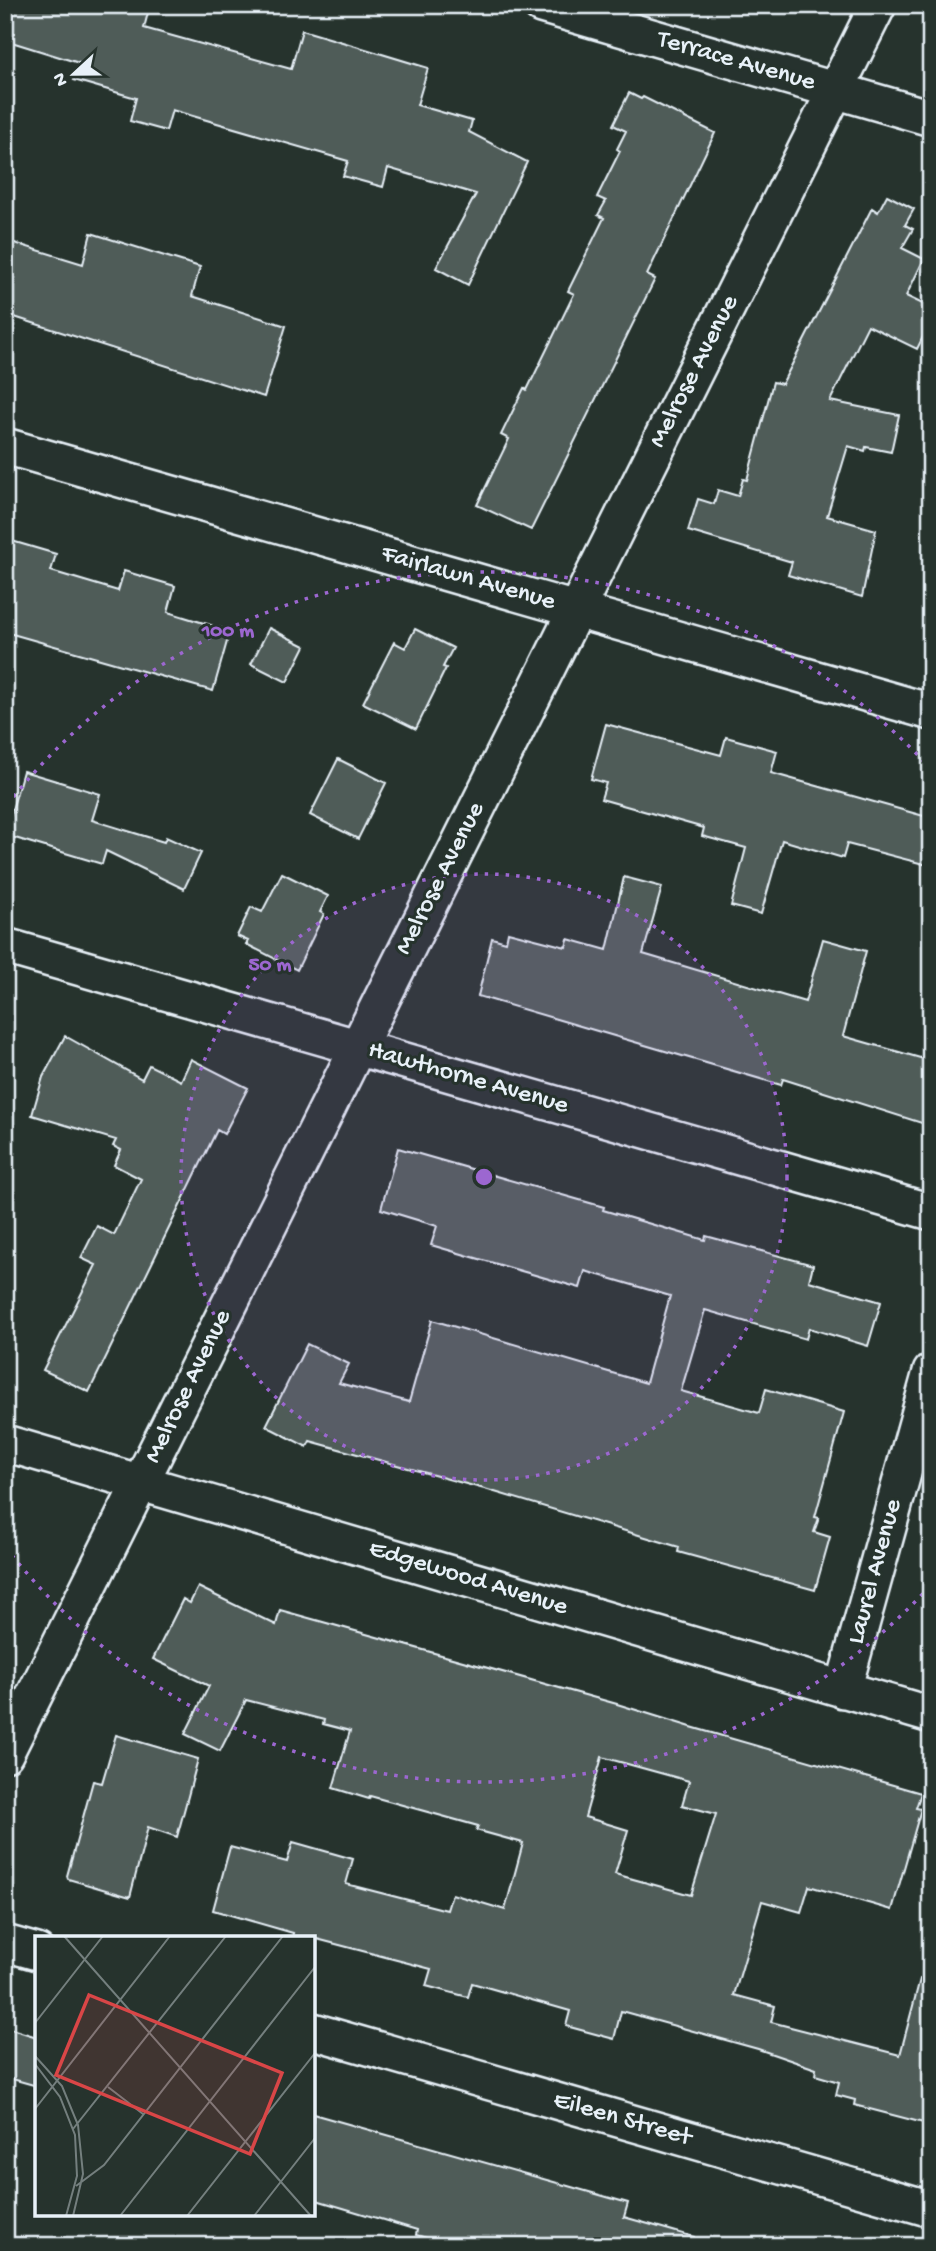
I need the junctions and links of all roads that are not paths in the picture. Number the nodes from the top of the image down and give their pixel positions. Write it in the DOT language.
graph roads {
  1 [pos="541,5"];
  2 [pos="878,5"];
  3 [pos="836,90"];
  4 [pos="931,118"];
  5 [pos="5,446"];
  6 [pos="576,609"];
  7 [pos="931,712"];
  8 [pos="5,946"];
  9 [pos="357,1047"];
  10 [pos="931,1212"];
  11 [pos="931,1372"];
  12 [pos="5,1443"];
  13 [pos="142,1482"];
  14 [pos="843,1690"];
  15 [pos="931,1715"];
  16 [pos="5,1754"];
  17 [pos="5,1943"];
  18 [pos="35,1951"];
  19 [pos="315,2032"];
  20 [pos="931,2209"];
  1 -- 3 [label="street, Terrace Avenue"];
  2 -- 3 [label="street, Melrose Avenue"];
  3 -- 4 [label="street, Terrace Avenue"];
  3 -- 6 [label="street, Melrose Avenue"];
  5 -- 6 [label="street, Fairlawn Avenue"];
  6 -- 7 [label="street, Fairlawn Avenue"];
  6 -- 9 [label="street, Melrose Avenue"];
  8 -- 9 [label="street, Hawthorne Avenue"];
  9 -- 10 [label="street, Hawthorne Avenue"];
  9 -- 13 [label="street, Melrose Avenue"];
  11 -- 14 [label="street, Laurel Avenue"];
  12 -- 13 [label="street, Edgewood Avenue"];
  13 -- 14 [label="street, Edgewood Avenue"];
  13 -- 16 [label="street, Melrose Avenue"];
  14 -- 15 [label="street, Edgewood Avenue"];
  17 -- 18 [label="street"];
  19 -- 20 [label="street, Eileen Street"];
}
